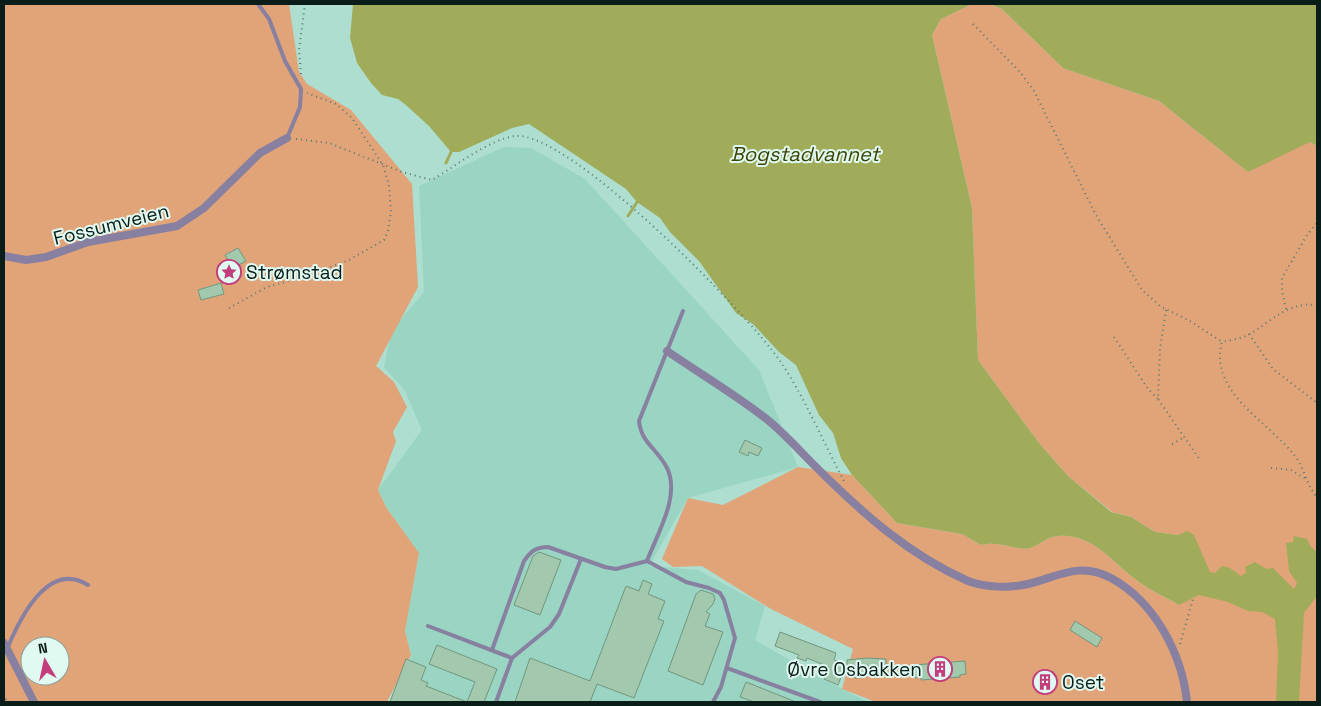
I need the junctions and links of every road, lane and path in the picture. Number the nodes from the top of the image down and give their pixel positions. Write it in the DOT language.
graph roads {
  1 [pos="258,4"];
  2 [pos="305,4"];
  3 [pos="973,24"];
  4 [pos="302,90"];
  5 [pos="287,138"];
  6 [pos="383,165"];
  7 [pos="1317,222"];
  8 [pos="4,256"];
  9 [pos="1317,305"];
  10 [pos="229,308"];
  11 [pos="1286,309"];
  12 [pos="1166,310"];
  13 [pos="683,311"];
  14 [pos="1249,334"];
  15 [pos="1114,337"];
  16 [pos="1222,342"];
  17 [pos="667,351"];
  18 [pos="1158,399"];
  19 [pos="1317,403"];
  20 [pos="1183,438"];
  21 [pos="1172,444"];
  22 [pos="1200,460"];
  23 [pos="1270,468"];
  24 [pos="1306,478"];
  25 [pos="845,483"];
  26 [pos="1317,497"];
  27 [pos="581,559"];
  28 [pos="647,561"];
  29 [pos="88,585"];
  30 [pos="1193,599"];
  31 [pos="428,626"];
  32 [pos="6,646"];
  33 [pos="492,650"];
  34 [pos="1176,656"];
  35 [pos="512,658"];
  36 [pos="726,668"];
  37 [pos="4,694"];
  38 [pos="7,702"];
  39 [pos="34,702"];
  40 [pos="496,702"];
  41 [pos="713,702"];
  42 [pos="820,702"];
  43 [pos="1187,702"];
  1 -- 4 [label="lane"];
  2 -- 4 [label="path"];
  3 -- 12 [label="path"];
  4 -- 5 [label="lane"];
  4 -- 6 [label="path"];
  5 -- 6 [label="path"];
  5 -- 8 [label="street, Fossumveien"];
  6 -- 10 [label="path"];
  6 -- 25 [label="path"];
  7 -- 11 [label="path"];
  9 -- 11 [label="path"];
  11 -- 14 [label="path"];
  12 -- 16 [label="path"];
  12 -- 18 [label="path"];
  13 -- 17 [label="lane"];
  14 -- 16 [label="path"];
  14 -- 19 [label="path"];
  15 -- 18 [label="path"];
  16 -- 24 [label="path"];
  17 -- 28 [label="lane"];
  17 -- 34 [label="street"];
  18 -- 20 [label="path"];
  20 -- 21 [label="path"];
  20 -- 22 [label="path"];
  23 -- 24 [label="path"];
  24 -- 26 [label="path"];
  27 -- 28 [label="lane"];
  27 -- 33 [label="lane"];
  27 -- 35 [label="lane"];
  28 -- 36 [label="lane"];
  29 -- 32 [label="lane"];
  30 -- 34 [label="path"];
  31 -- 33 [label="lane"];
  32 -- 39 [label="street"];
  33 -- 35 [label="lane"];
  34 -- 43 [label="street"];
  35 -- 40 [label="lane"];
  36 -- 41 [label="lane"];
  36 -- 42 [label="lane"];
  37 -- 38 [label="path"];
}
